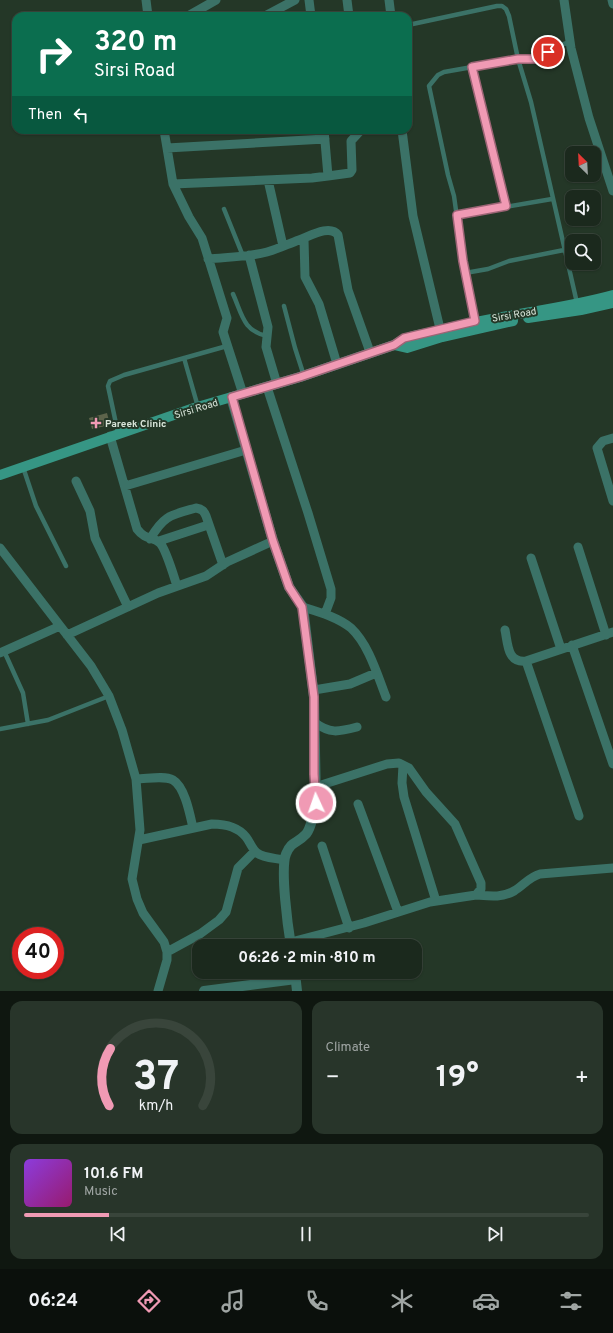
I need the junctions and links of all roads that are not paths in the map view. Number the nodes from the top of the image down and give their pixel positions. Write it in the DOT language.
graph roads {
  1 [pos="146,0"];
  2 [pos="216,0"];
  3 [pos="295,0"];
  4 [pos="309,0"];
  5 [pos="347,0"];
  6 [pos="389,0"];
  7 [pos="564,0"];
  8 [pos="612,0"];
  9 [pos="613,4"];
  10 [pos="148,12"];
  11 [pos="195,12"];
  12 [pos="274,12"];
  13 [pos="310,12"];
  14 [pos="348,12"];
  15 [pos="390,12"];
  16 [pos="412,24"];
  17 [pos="570,42"];
  18 [pos="518,59"];
  19 [pos="472,67"];
  20 [pos="165,134"];
  21 [pos="357,134"];
  22 [pos="403,134"];
  23 [pos="324,135"];
  24 [pos="168,148"];
  25 [pos="328,176"];
  26 [pos="268,180"];
  27 [pos="173,184"];
  28 [pos="613,191"];
  29 [pos="552,199"];
  30 [pos="506,206"];
  31 [pos="224,209"];
  32 [pos="457,215"];
  33 [pos="304,238"];
  34 [pos="283,246"];
  35 [pos="564,250"];
  36 [pos="246,256"];
  37 [pos="208,259"];
  38 [pos="465,273"];
  39 [pos="233,294"];
  40 [pos="613,295"];
  41 [pos="577,303"];
  42 [pos="613,304"];
  43 [pos="284,306"];
  44 [pos="475,321"];
  45 [pos="441,333"];
  46 [pos="268,336"];
  47 [pos="228,346"];
  48 [pos="370,352"];
  49 [pos="184,358"];
  50 [pos="337,364"];
  51 [pos="304,376"];
  52 [pos="277,384"];
  53 [pos="267,387"];
  54 [pos="243,394"];
  55 [pos="232,397"];
  56 [pos="198,406"];
  57 [pos="114,434"];
  58 [pos="613,438"];
  59 [pos="246,450"];
  60 [pos="23,467"];
  61 [pos="0,475"];
  62 [pos="76,481"];
  63 [pos="125,486"];
  64 [pos="613,501"];
  65 [pos="208,525"];
  66 [pos="154,540"];
  67 [pos="273,541"];
  68 [pos="578,547"];
  69 [pos="0,548"];
  70 [pos="531,558"];
  71 [pos="224,565"];
  72 [pos="66,566"];
  73 [pos="177,586"];
  74 [pos="128,607"];
  75 [pos="302,607"];
  76 [pos="325,614"];
  77 [pos="60,626"];
  78 [pos="505,630"];
  79 [pos="609,633"];
  80 [pos="67,635"];
  81 [pos="572,646"];
  82 [pos="562,649"];
  83 [pos="2,652"];
  84 [pos="526,661"];
  85 [pos="376,673"];
  86 [pos="314,690"];
  87 [pos="109,696"];
  88 [pos="386,697"];
  89 [pos="314,722"];
  90 [pos="28,724"];
  91 [pos="357,727"];
  92 [pos="0,729"];
  93 [pos="613,764"];
  94 [pos="403,765"];
  95 [pos="136,779"];
  96 [pos="315,787"];
  97 [pos="358,804"];
  98 [pos="579,816"];
  99 [pos="193,828"];
  100 [pos="139,840"];
  101 [pos="322,846"];
  102 [pos="255,851"];
  103 [pos="284,860"];
  104 [pos="613,868"];
  105 [pos="476,895"];
  106 [pos="436,901"];
  107 [pos="398,912"];
  108 [pos="349,928"];
  109 [pos="290,939"];
  110 [pos="309,939"];
  111 [pos="167,952"];
  112 [pos="272,979"];
  113 [pos="296,979"];
  114 [pos="158,991"];
  115 [pos="204,991"];
  116 [pos="297,991"];
  1 -- 10 [label="street"];
  2 -- 11 [label="street"];
  3 -- 12 [label="street"];
  4 -- 13 [label="street"];
  5 -- 14 [label="street"];
  6 -- 15 [label="street"];
  7 -- 17 [label="street"];
  8 -- 9 [label="street"];
  16 -- 18 [label="lane"];
  17 -- 18 [label="lane"];
  17 -- 28 [label="street"];
  18 -- 19 [label="lane"];
  18 -- 29 [label="lane"];
  19 -- 30 [label="lane"];
  19 -- 32 [label="lane"];
  20 -- 24 [label="street"];
  21 -- 25 [label="street"];
  22 -- 45 [label="street"];
  23 -- 24 [label="street"];
  23 -- 25 [label="street"];
  24 -- 27 [label="street"];
  25 -- 26 [label="street"];
  26 -- 27 [label="street"];
  26 -- 34 [label="street"];
  27 -- 37 [label="street"];
  29 -- 30 [label="lane"];
  29 -- 35 [label="lane"];
  30 -- 32 [label="lane"];
  31 -- 36 [label="lane"];
  32 -- 38 [label="lane"];
  33 -- 34 [label="street"];
  33 -- 48 [label="street"];
  33 -- 50 [label="street"];
  34 -- 36 [label="street"];
  35 -- 38 [label="lane"];
  35 -- 41 [label="lane"];
  36 -- 37 [label="street"];
  36 -- 46 [label="street"];
  37 -- 47 [label="street"];
  38 -- 44 [label="lane"];
  39 -- 46 [label="lane"];
  40 -- 41 [label="main road, Sirsi Road"];
  41 -- 44 [label="main road, Sirsi Road"];
  42 -- 45 [label="main road, Sirsi Road"];
  43 -- 51 [label="lane"];
  44 -- 45 [label="main road, Sirsi Road"];
  45 -- 48 [label="main road, Sirsi Road"];
  46 -- 52 [label="street"];
  47 -- 49 [label="lane"];
  47 -- 54 [label="street"];
  48 -- 50 [label="main road, Sirsi Road"];
  49 -- 56 [label="lane"];
  49 -- 57 [label="lane"];
  50 -- 51 [label="main road, Sirsi Road"];
  51 -- 52 [label="main road, Sirsi Road"];
  52 -- 53 [label="main road, Sirsi Road"];
  53 -- 54 [label="main road, Sirsi Road"];
  53 -- 76 [label="street"];
  54 -- 55 [label="main road, Sirsi Road"];
  55 -- 56 [label="main road, Sirsi Road"];
  55 -- 59 [label="street"];
  56 -- 57 [label="main road, Sirsi Road"];
  57 -- 60 [label="main road, Sirsi Road"];
  57 -- 63 [label="street"];
  58 -- 64 [label="street"];
  59 -- 63 [label="street"];
  59 -- 67 [label="street"];
  60 -- 61 [label="main road, Sirsi Road"];
  60 -- 72 [label="lane"];
  62 -- 74 [label="street"];
  63 -- 66 [label="street"];
  65 -- 66 [label="street"];
  65 -- 66 [label="street"];
  65 -- 71 [label="street"];
  66 -- 73 [label="street"];
  67 -- 71 [label="street"];
  67 -- 75 [label="street"];
  68 -- 79 [label="street"];
  69 -- 77 [label="street"];
  70 -- 82 [label="street"];
  71 -- 73 [label="street"];
  73 -- 74 [label="street"];
  74 -- 80 [label="street"];
  75 -- 76 [label="street"];
  75 -- 86 [label="street"];
  76 -- 85 [label="street"];
  77 -- 80 [label="street"];
  77 -- 83 [label="street"];
  78 -- 84 [label="street"];
  79 -- 81 [label="street"];
  80 -- 87 [label="street"];
  81 -- 82 [label="street"];
  81 -- 93 [label="street"];
  82 -- 84 [label="street"];
  83 -- 90 [label="lane"];
  84 -- 98 [label="street"];
  85 -- 86 [label="street"];
  85 -- 88 [label="street"];
  86 -- 89 [label="street"];
  87 -- 90 [label="lane"];
  87 -- 95 [label="street"];
  89 -- 91 [label="street"];
  89 -- 96 [label="street"];
  90 -- 92 [label="lane"];
  94 -- 96 [label="street"];
  94 -- 105 [label="street"];
  94 -- 106 [label="street"];
  95 -- 99 [label="street"];
  95 -- 100 [label="street"];
  96 -- 103 [label="street"];
  97 -- 107 [label="street"];
  99 -- 100 [label="street"];
  99 -- 102 [label="street"];
  100 -- 111 [label="street"];
  101 -- 108 [label="street"];
  102 -- 103 [label="street"];
  102 -- 111 [label="street"];
  103 -- 109 [label="street"];
  104 -- 105 [label="street"];
  105 -- 106 [label="street"];
  106 -- 107 [label="street"];
  107 -- 108 [label="street"];
  108 -- 110 [label="street"];
  111 -- 114 [label="street"];
  112 -- 115 [label="street"];
  113 -- 116 [label="street"];
}
